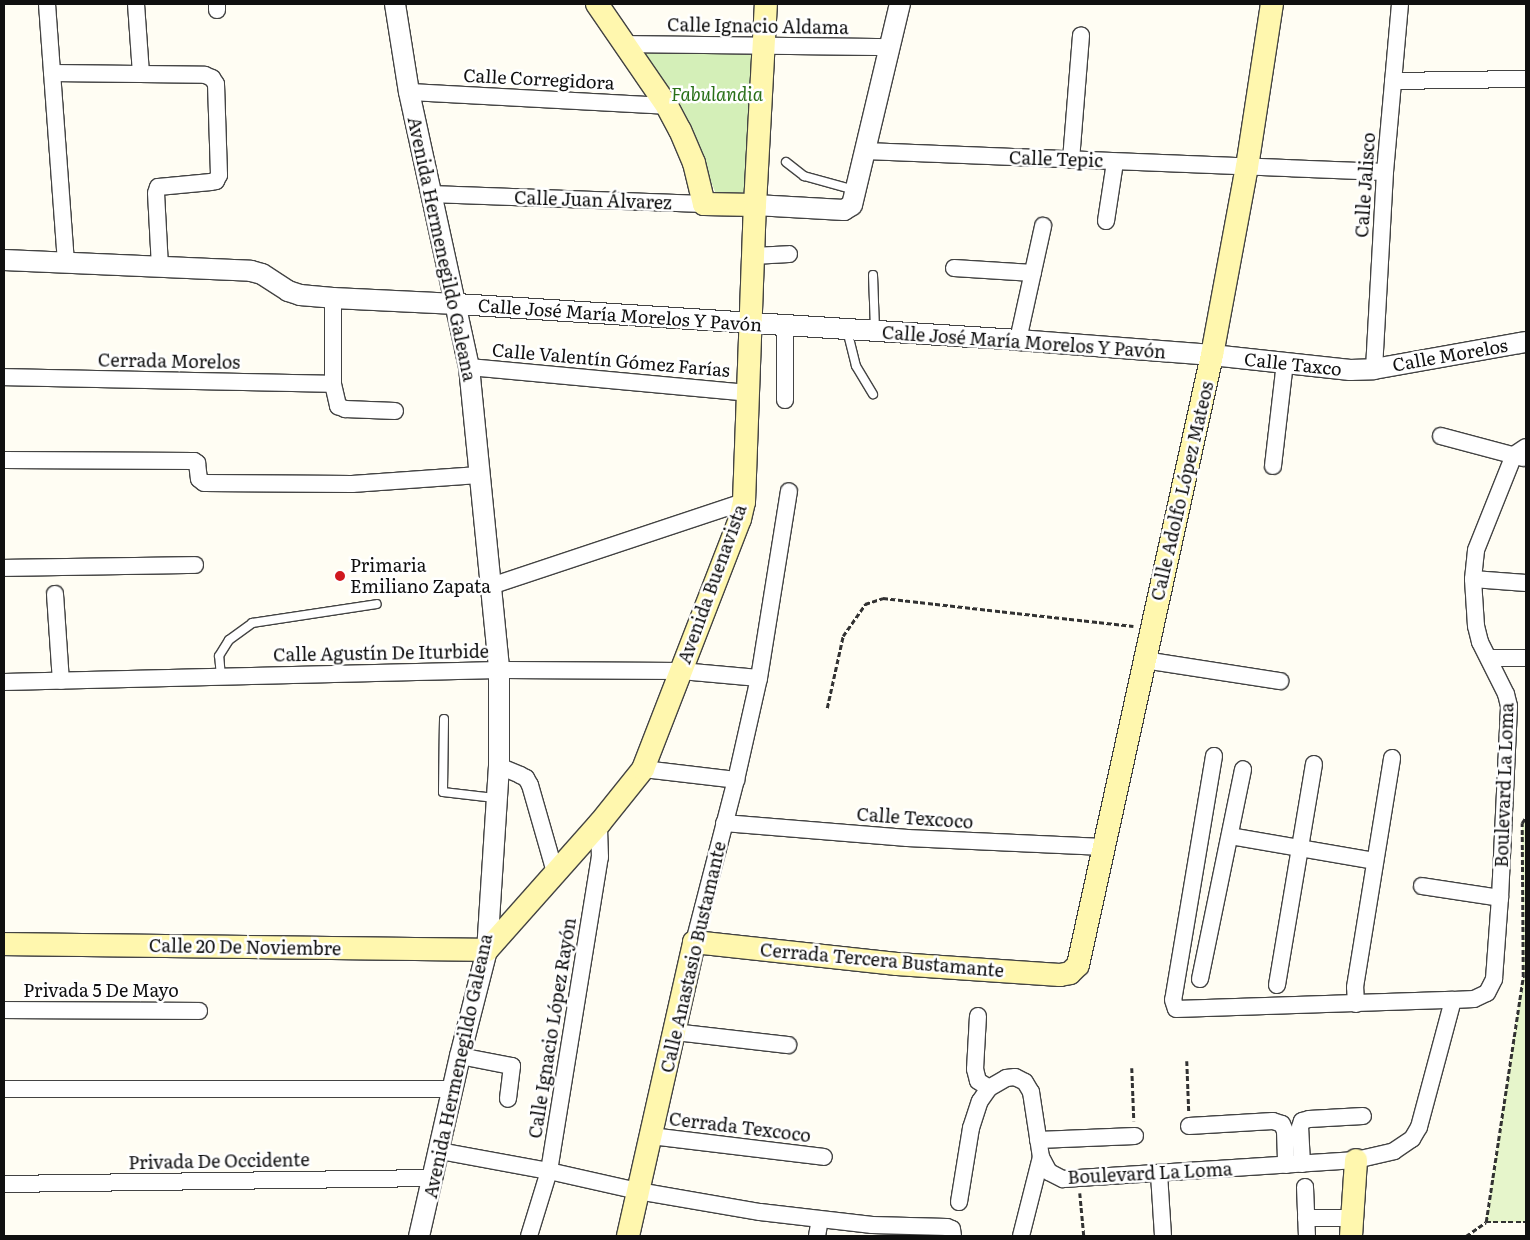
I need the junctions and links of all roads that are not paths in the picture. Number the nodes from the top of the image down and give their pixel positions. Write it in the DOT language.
graph roads {
  1 [pos="47,4"];
  2 [pos="136,4"];
  3 [pos="395,4"];
  4 [pos="597,4"];
  5 [pos="766,4"];
  6 [pos="900,4"];
  7 [pos="1272,4"];
  8 [pos="1400,4"];
  9 [pos="1081,35"];
  10 [pos="626,44"];
  11 [pos="765,46"];
  12 [pos="890,48"];
  13 [pos="52,73"];
  14 [pos="141,74"];
  15 [pos="1526,79"];
  16 [pos="1393,81"];
  17 [pos="408,92"];
  18 [pos="667,106"];
  19 [pos="865,150"];
  20 [pos="1071,160"];
  21 [pos="786,162"];
  22 [pos="1114,162"];
  23 [pos="1247,167"];
  24 [pos="1385,172"];
  25 [pos="430,194"];
  26 [pos="852,199"];
  27 [pos="704,204"];
  28 [pos="755,205"];
  29 [pos="1106,222"];
  30 [pos="1043,226"];
  31 [pos="789,254"];
  32 [pos="753,256"];
  33 [pos="4,260"];
  34 [pos="66,262"];
  35 [pos="160,266"];
  36 [pos="954,268"];
  37 [pos="1032,273"];
  38 [pos="874,276"];
  39 [pos="332,298"];
  40 [pos="457,304"];
  41 [pos="751,324"];
  42 [pos="785,326"];
  43 [pos="847,330"];
  44 [pos="875,332"];
  45 [pos="1018,340"];
  46 [pos="1526,342"];
  47 [pos="1212,355"];
  48 [pos="1285,363"];
  49 [pos="469,367"];
  50 [pos="1374,369"];
  51 [pos="4,378"];
  52 [pos="334,384"];
  53 [pos="748,393"];
  54 [pos="872,394"];
  55 [pos="785,400"];
  56 [pos="395,411"];
  57 [pos="1441,436"];
  58 [pos="1522,454"];
  59 [pos="4,460"];
  60 [pos="1273,466"];
  61 [pos="479,475"];
  62 [pos="789,491"];
  63 [pos="744,502"];
  64 [pos="195,565"];
  65 [pos="4,568"];
  66 [pos="1473,579"];
  67 [pos="1526,583"];
  68 [pos="491,586"];
  69 [pos="56,594"];
  70 [pos="377,604"];
  71 [pos="1490,658"];
  72 [pos="1526,658"];
  73 [pos="1144,660"];
  74 [pos="499,670"];
  75 [pos="681,670"];
  76 [pos="221,677"];
  77 [pos="759,678"];
  78 [pos="61,681"];
  79 [pos="4,682"];
  80 [pos="1280,682"];
  81 [pos="444,719"];
  82 [pos="1214,756"];
  83 [pos="1392,758"];
  84 [pos="1314,764"];
  85 [pos="499,766"];
  86 [pos="643,769"];
  87 [pos="1243,769"];
  88 [pos="736,780"];
  89 [pos="497,799"];
  90 [pos="724,823"];
  91 [pos="599,824"];
  92 [pos="1230,836"];
  93 [pos="1104,847"];
  94 [pos="1300,848"];
  95 [pos="1375,861"];
  96 [pos="554,872"];
  97 [pos="1422,886"];
  98 [pos="1500,898"];
  99 [pos="694,942"];
  100 [pos="4,944"];
  101 [pos="487,950"];
  102 [pos="1070,973"];
  103 [pos="1200,979"];
  104 [pos="1277,985"];
  105 [pos="1453,1000"];
  106 [pos="1356,1004"];
  107 [pos="4,1010"];
  108 [pos="199,1011"];
  109 [pos="978,1016"];
  110 [pos="675,1032"];
  111 [pos="788,1045"];
  112 [pos="460,1056"];
  113 [pos="989,1088"];
  114 [pos="4,1089"];
  115 [pos="452,1089"];
  116 [pos="508,1098"];
  117 [pos="1363,1116"];
  118 [pos="1189,1126"];
  119 [pos="651,1136"];
  120 [pos="1135,1136"];
  121 [pos="1038,1140"];
  122 [pos="440,1151"];
  123 [pos="824,1157"];
  124 [pos="1041,1158"];
  125 [pos="1356,1160"];
  126 [pos="1302,1164"];
  127 [pos="1286,1165"];
  128 [pos="549,1171"];
  129 [pos="1159,1174"];
  130 [pos="434,1178"];
  131 [pos="4,1184"];
  132 [pos="1305,1187"];
  133 [pos="638,1191"];
  134 [pos="959,1202"];
  135 [pos="1306,1218"];
  136 [pos="820,1219"];
  137 [pos="1351,1227"];
  138 [pos="870,1230"];
  139 [pos="953,1233"];
  140 [pos="419,1236"];
  141 [pos="528,1236"];
  142 [pos="628,1236"];
  143 [pos="817,1236"];
  144 [pos="1021,1236"];
  145 [pos="1163,1236"];
  146 [pos="1307,1236"];
  1 -- 13 [label="street"];
  2 -- 14 [label="street"];
  3 -- 17 [label="street, Avenida Hermenegildo Galeana"];
  4 -- 10 [label="main road"];
  5 -- 11 [label="main road, Avenida Buenavista"];
  6 -- 12 [label="street"];
  7 -- 23 [label="main road, Calle Adolfo López Mateos"];
  8 -- 16 [label="street, Calle Jalisco"];
  9 -- 20 [label="street"];
  10 -- 11 [label="street, Calle Ignacio Aldama"];
  10 -- 18 [label="main road"];
  11 -- 12 [label="street, Calle Ignacio Aldama"];
  11 -- 28 [label="main road, Avenida Buenavista"];
  12 -- 19 [label="street"];
  13 -- 14 [label="street"];
  13 -- 34 [label="street"];
  14 -- 35 [label="street"];
  15 -- 16 [label="street"];
  16 -- 24 [label="street, Calle Jalisco"];
  17 -- 18 [label="street, Calle Corregidora"];
  17 -- 25 [label="street, Avenida Hermenegildo Galeana"];
  18 -- 27 [label="main road"];
  19 -- 20 [label="street, Calle Tepic"];
  19 -- 26 [label="street"];
  20 -- 22 [label="street, Calle Tepic"];
  21 -- 26 [label="lane"];
  22 -- 23 [label="street, Calle Tepic"];
  22 -- 29 [label="street"];
  23 -- 24 [label="street, Calle Tepic"];
  23 -- 47 [label="main road, Calle Adolfo López Mateos"];
  24 -- 50 [label="street, Calle Jalisco"];
  25 -- 27 [label="street, Calle Juan Álvarez"];
  25 -- 40 [label="street, Avenida Hermenegildo Galeana"];
  26 -- 28 [label="street"];
  27 -- 28 [label="main road, Calle Juan Álvarez"];
  28 -- 32 [label="main road, Avenida Buenavista"];
  30 -- 37 [label="street"];
  31 -- 32 [label="street"];
  32 -- 41 [label="main road, Avenida Buenavista"];
  33 -- 34 [label="street, Calle José María Morelos Y Pavón"];
  34 -- 35 [label="street, Calle José María Morelos Y Pavón"];
  35 -- 39 [label="street, Calle José María Morelos Y Pavón"];
  36 -- 37 [label="street"];
  37 -- 45 [label="street"];
  38 -- 44 [label="lane"];
  39 -- 40 [label="street, Calle José María Morelos Y Pavón"];
  39 -- 52 [label="street"];
  40 -- 41 [label="street, Calle José María Morelos Y Pavón"];
  40 -- 49 [label="street, Avenida Hermenegildo Galeana"];
  41 -- 42 [label="street, Calle José María Morelos Y Pavón"];
  41 -- 53 [label="main road, Avenida Buenavista"];
  42 -- 43 [label="street, Calle José María Morelos Y Pavón"];
  42 -- 55 [label="street"];
  43 -- 44 [label="street, Calle José María Morelos Y Pavón"];
  43 -- 54 [label="lane"];
  44 -- 45 [label="street, Calle José María Morelos Y Pavón"];
  45 -- 47 [label="street, Calle José María Morelos Y Pavón"];
  46 -- 50 [label="street, Calle Morelos"];
  47 -- 48 [label="street, Calle Taxco"];
  47 -- 73 [label="main road, Calle Adolfo López Mateos"];
  48 -- 50 [label="street, Calle Taxco"];
  48 -- 60 [label="street"];
  49 -- 53 [label="street, Calle Valentín Gómez Farías"];
  49 -- 61 [label="street, Avenida Hermenegildo Galeana"];
  51 -- 52 [label="street, Cerrada Morelos"];
  52 -- 56 [label="street"];
  53 -- 63 [label="main road, Avenida Buenavista"];
  57 -- 58 [label="street"];
  58 -- 66 [label="street, Boulevard La Loma"];
  59 -- 61 [label="street"];
  61 -- 68 [label="street, Avenida Hermenegildo Galeana"];
  62 -- 77 [label="street, Calle Anastasio Bustamante"];
  63 -- 68 [label="street"];
  63 -- 75 [label="main road, Avenida Buenavista"];
  64 -- 65 [label="street"];
  66 -- 67 [label="street"];
  66 -- 71 [label="street, Boulevard La Loma"];
  68 -- 74 [label="street, Avenida Hermenegildo Galeana"];
  69 -- 78 [label="street"];
  70 -- 76 [label="lane"];
  71 -- 72 [label="street"];
  71 -- 98 [label="street, Boulevard La Loma"];
  73 -- 80 [label="street"];
  73 -- 93 [label="main road, Calle Adolfo López Mateos"];
  74 -- 75 [label="street, Calle Agustín De Iturbide"];
  74 -- 76 [label="street, Calle Agustín De Iturbide"];
  74 -- 85 [label="street, Avenida Hermenegildo Galeana"];
  75 -- 77 [label="street, Calle Agustín De Iturbide"];
  75 -- 86 [label="main road, Avenida Buenavista"];
  76 -- 78 [label="street, Calle Agustín De Iturbide"];
  77 -- 88 [label="street, Calle Anastasio Bustamante"];
  78 -- 79 [label="street, Calle Agustín De Iturbide"];
  81 -- 89 [label="lane"];
  82 -- 106 [label="street"];
  83 -- 95 [label="street"];
  84 -- 94 [label="street"];
  85 -- 89 [label="street, Avenida Hermenegildo Galeana"];
  85 -- 96 [label="street"];
  86 -- 88 [label="street"];
  86 -- 91 [label="main road, Avenida Buenavista"];
  87 -- 92 [label="street"];
  88 -- 90 [label="street, Calle Anastasio Bustamante"];
  89 -- 101 [label="street, Avenida Hermenegildo Galeana"];
  90 -- 93 [label="street, Calle Texcoco"];
  90 -- 99 [label="street, Calle Anastasio Bustamante"];
  91 -- 96 [label="main road, Avenida Buenavista"];
  91 -- 128 [label="street, Calle Ignacio López Rayón"];
  92 -- 94 [label="street"];
  92 -- 103 [label="street"];
  93 -- 102 [label="main road, Calle Adolfo López Mateos"];
  94 -- 95 [label="street"];
  94 -- 104 [label="street"];
  95 -- 106 [label="street"];
  96 -- 101 [label="main road, Avenida Buenavista"];
  97 -- 98 [label="street"];
  98 -- 105 [label="street, Boulevard La Loma"];
  99 -- 102 [label="main road, Cerrada Tercera Bustamante"];
  99 -- 110 [label="main road, Calle Anastasio Bustamante"];
  100 -- 101 [label="main road, Calle 20 De Noviembre"];
  101 -- 112 [label="street, Avenida Hermenegildo Galeana"];
  105 -- 106 [label="street"];
  105 -- 125 [label="street, Boulevard La Loma"];
  107 -- 108 [label="street, Privada 5 De Mayo"];
  109 -- 113 [label="street"];
  110 -- 111 [label="street"];
  110 -- 119 [label="main road, Calle Anastasio Bustamante"];
  112 -- 115 [label="street, Avenida Hermenegildo Galeana"];
  112 -- 116 [label="street"];
  113 -- 121 [label="street, Boulevard La Loma"];
  113 -- 134 [label="street"];
  114 -- 115 [label="street"];
  115 -- 122 [label="street, Avenida Hermenegildo Galeana"];
  117 -- 126 [label="street"];
  118 -- 127 [label="street"];
  119 -- 123 [label="street, Cerrada Texcoco"];
  119 -- 133 [label="main road, Calle Anastasio Bustamante"];
  120 -- 121 [label="street"];
  121 -- 124 [label="street, Boulevard La Loma"];
  122 -- 128 [label="street"];
  122 -- 130 [label="street, Avenida Hermenegildo Galeana"];
  124 -- 129 [label="street, Boulevard La Loma"];
  124 -- 144 [label="street"];
  125 -- 126 [label="street, Boulevard La Loma"];
  125 -- 137 [label="main road"];
  126 -- 127 [label="street, Boulevard La Loma"];
  127 -- 129 [label="street, Boulevard La Loma"];
  128 -- 133 [label="street"];
  128 -- 141 [label="street, Calle Ignacio López Rayón"];
  129 -- 145 [label="street"];
  130 -- 131 [label="street, Privada De Occidente"];
  130 -- 140 [label="street, Avenida Hermenegildo Galeana"];
  132 -- 135 [label="street"];
  133 -- 136 [label="street"];
  133 -- 142 [label="main road, Calle Anastasio Bustamante"];
  135 -- 137 [label="street"];
  135 -- 146 [label="street"];
  136 -- 138 [label="street"];
  136 -- 143 [label="street"];
  138 -- 139 [label="street"];
}
